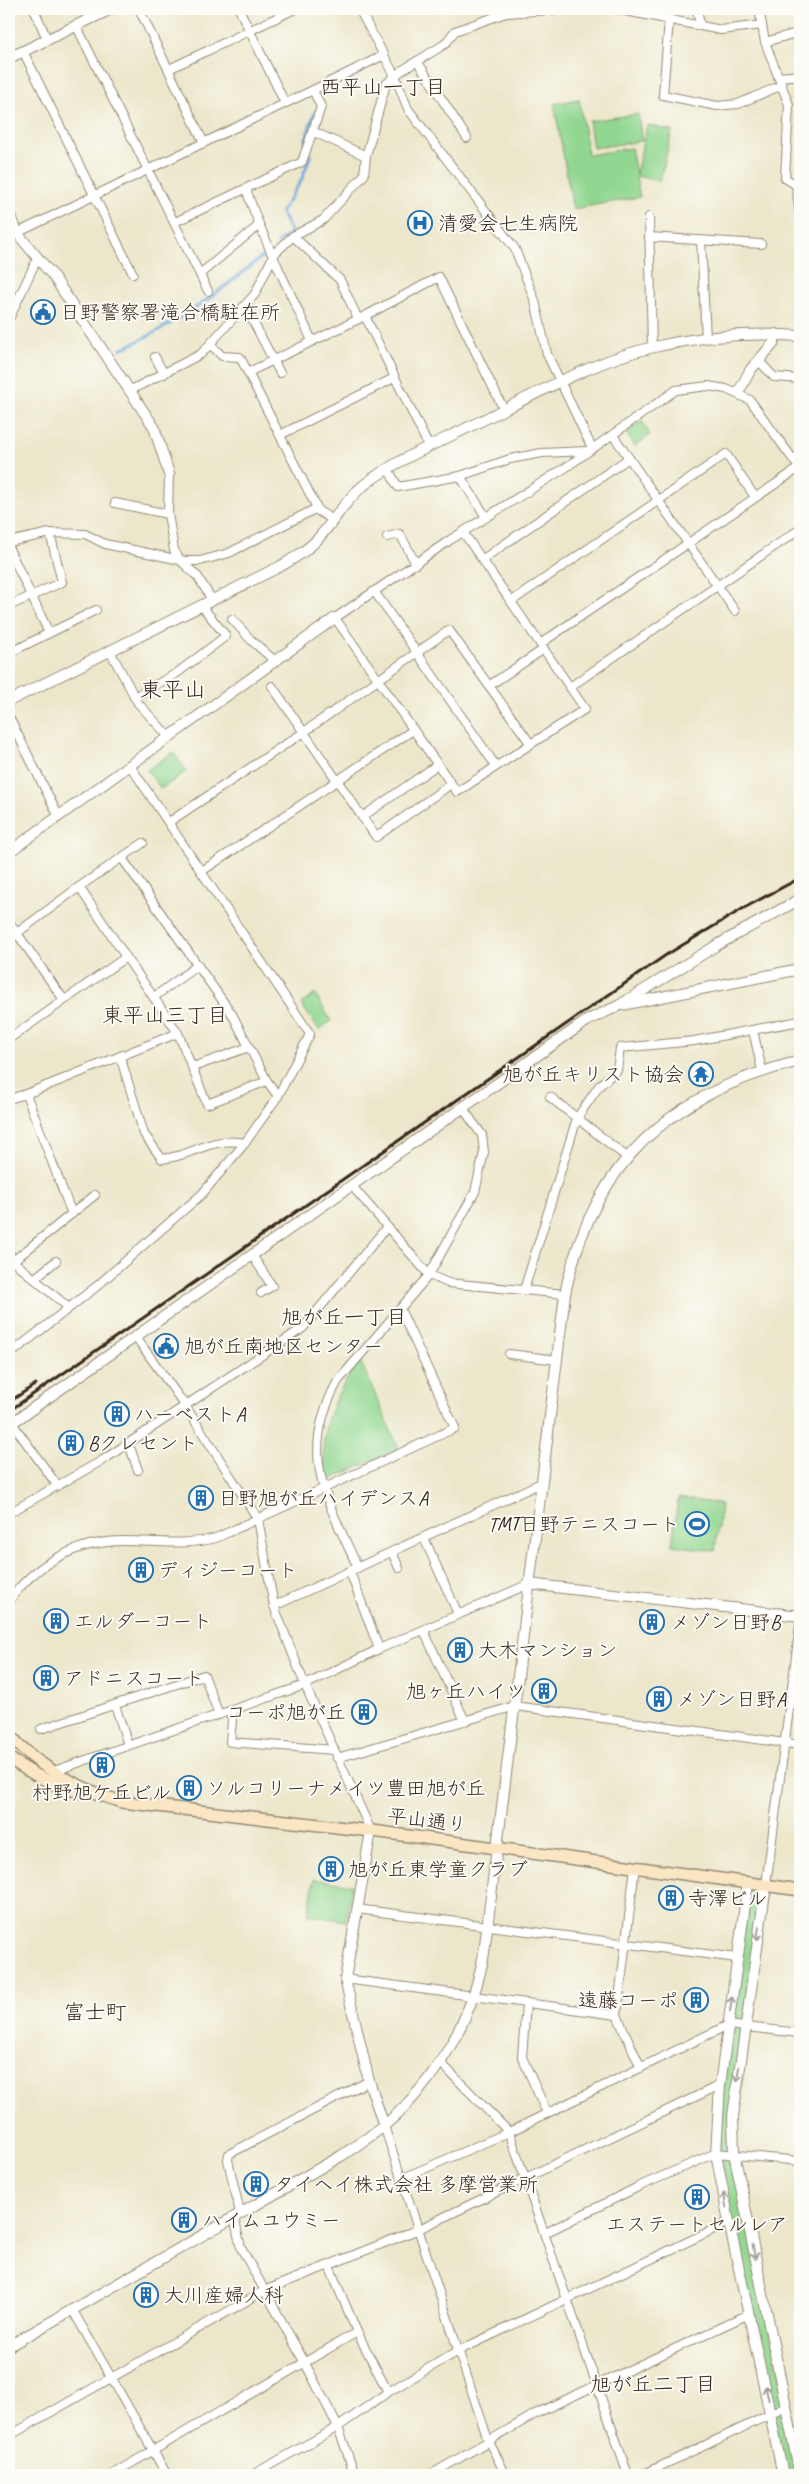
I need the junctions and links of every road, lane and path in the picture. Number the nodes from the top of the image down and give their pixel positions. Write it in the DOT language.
graph roads {
  1 [pos="34,9"];
  2 [pos="111,9"];
  3 [pos="139,9"];
  4 [pos="239,9"];
  5 [pos="294,9"];
  6 [pos="566,9"];
  7 [pos="619,9"];
  8 [pos="659,9"];
  9 [pos="697,9"];
  10 [pos="759,9"];
  11 [pos="363,10"];
  12 [pos="505,11"];
  13 [pos="665,18"];
  14 [pos="76,25"];
  15 [pos="762,25"];
  16 [pos="700,26"];
  17 [pos="249,30"];
  18 [pos="800,32"];
  19 [pos="47,39"];
  20 [pos="765,42"];
  21 [pos="23,51"];
  22 [pos="384,55"];
  23 [pos="9,58"];
  24 [pos="417,61"];
  25 [pos="169,69"];
  26 [pos="800,75"];
  27 [pos="395,76"];
  28 [pos="781,81"];
  29 [pos="313,90"];
  30 [pos="284,104"];
  31 [pos="312,131"];
  32 [pos="467,138"];
  33 [pos="204,142"];
  34 [pos="366,156"];
  35 [pos="148,171"];
  36 [pos="798,185"];
  37 [pos="246,188"];
  38 [pos="94,196"];
  39 [pos="9,210"];
  40 [pos="800,216"];
  41 [pos="649,217"];
  42 [pos="174,222"];
  43 [pos="258,226"];
  44 [pos="17,232"];
  45 [pos="293,236"];
  46 [pos="649,237"];
  47 [pos="701,240"];
  48 [pos="761,244"];
  49 [pos="274,254"];
  50 [pos="37,259"];
  51 [pos="133,274"];
  52 [pos="200,274"];
  53 [pos="208,291"];
  54 [pos="245,306"];
  55 [pos="361,317"];
  56 [pos="9,319"];
  57 [pos="776,334"];
  58 [pos="800,336"];
  59 [pos="706,338"];
  60 [pos="312,341"];
  61 [pos="210,345"];
  62 [pos="652,347"];
  63 [pos="155,357"];
  64 [pos="273,360"];
  65 [pos="758,360"];
  66 [pos="249,372"];
  67 [pos="280,373"];
  68 [pos="164,374"];
  69 [pos="394,378"];
  70 [pos="800,379"];
  71 [pos="560,383"];
  72 [pos="131,390"];
  73 [pos="738,393"];
  74 [pos="504,410"];
  75 [pos="280,435"];
  76 [pos="614,435"];
  77 [pos="429,447"];
  78 [pos="590,450"];
  79 [pos="629,458"];
  80 [pos="800,468"];
  81 [pos="388,469"];
  82 [pos="169,474"];
  83 [pos="460,476"];
  84 [pos="755,498"];
  85 [pos="658,500"];
  86 [pos="114,503"];
  87 [pos="318,510"];
  88 [pos="168,514"];
  89 [pos="486,517"];
  90 [pos="333,520"];
  91 [pos="800,529"];
  92 [pos="463,532"];
  93 [pos="50,533"];
  94 [pos="387,537"];
  95 [pos="9,542"];
  96 [pos="688,545"];
  97 [pos="9,549"];
  98 [pos="483,559"];
  99 [pos="180,560"];
  100 [pos="416,564"];
  101 [pos="718,587"];
  102 [pos="374,591"];
  103 [pos="31,596"];
  104 [pos="212,600"];
  105 [pos="512,601"];
  106 [pos="202,605"];
  107 [pos="9,606"];
  108 [pos="96,610"];
  109 [pos="735,611"];
  110 [pos="336,618"];
  111 [pos="232,619"];
  112 [pos="49,633"];
  113 [pos="542,647"];
  114 [pos="110,651"];
  115 [pos="416,652"];
  116 [pos="9,654"];
  117 [pos="275,661"];
  118 [pos="378,679"];
  119 [pos="490,685"];
  120 [pos="272,686"];
  121 [pos="570,687"];
  122 [pos="134,697"];
  123 [pos="9,701"];
  124 [pos="9,717"];
  125 [pos="412,730"];
  126 [pos="304,732"];
  127 [pos="170,738"];
  128 [pos="530,743"];
  129 [pos="437,765"];
  130 [pos="496,766"];
  131 [pos="131,767"];
  132 [pos="337,781"];
  133 [pos="451,784"];
  134 [pos="59,817"];
  135 [pos="362,817"];
  136 [pos="169,822"];
  137 [pos="143,843"];
  138 [pos="9,852"];
  139 [pos="122,858"];
  140 [pos="202,871"];
  141 [pos="78,887"];
  142 [pos="800,900"];
  143 [pos="9,922"];
  144 [pos="17,933"];
  145 [pos="9,939"];
  146 [pos="126,957"];
  147 [pos="198,965"];
  148 [pos="800,969"];
  149 [pos="154,997"];
  150 [pos="64,1000"];
  151 [pos="618,1006"];
  152 [pos="800,1021"];
  153 [pos="753,1030"];
  154 [pos="178,1033"];
  155 [pos="9,1039"];
  156 [pos="249,1047"];
  157 [pos="120,1056"];
  158 [pos="800,1061"];
  159 [pos="193,1067"];
  160 [pos="762,1070"];
  161 [pos="267,1081"];
  162 [pos="26,1094"];
  163 [pos="278,1096"];
  164 [pos="550,1097"];
  165 [pos="9,1099"];
  166 [pos="462,1107"];
  167 [pos="577,1118"];
  168 [pos="245,1143"];
  169 [pos="628,1158"];
  170 [pos="352,1186"];
  171 [pos="95,1195"];
  172 [pos="72,1214"];
  173 [pos="386,1228"];
  174 [pos="9,1252"];
  175 [pos="252,1255"];
  176 [pos="13,1261"];
  177 [pos="56,1261"];
  178 [pos="429,1275"];
  179 [pos="35,1278"];
  180 [pos="524,1290"];
  181 [pos="261,1293"];
  182 [pos="565,1294"];
  183 [pos="69,1308"];
  184 [pos="400,1310"];
  185 [pos="135,1336"];
  186 [pos="509,1354"];
  187 [pos="9,1355"];
  188 [pos="557,1360"];
  189 [pos="184,1404"];
  190 [pos="10,1424"];
  191 [pos="126,1445"];
  192 [pos="138,1470"];
  193 [pos="541,1483"];
  194 [pos="57,1485"];
  195 [pos="323,1490"];
  196 [pos="9,1513"];
  197 [pos="258,1519"];
  198 [pos="424,1538"];
  199 [pos="392,1552"];
  200 [pos="358,1568"];
  201 [pos="399,1568"];
  202 [pos="350,1572"];
  203 [pos="529,1584"];
  204 [pos="9,1601"];
  205 [pos="274,1606"];
  206 [pos="458,1614"];
  207 [pos="800,1616"];
  208 [pos="800,1625"];
  209 [pos="424,1631"];
  210 [pos="379,1650"];
  211 [pos="304,1685"];
  212 [pos="115,1705"];
  213 [pos="515,1706"];
  214 [pos="233,1710"];
  215 [pos="219,1714"];
  216 [pos="465,1721"];
  217 [pos="41,1729"];
  218 [pos="10,1740"];
  219 [pos="785,1743"];
  220 [pos="128,1745"];
  221 [pos="800,1745"];
  222 [pos="336,1754"];
  223 [pos="9,1758"];
  224 [pos="54,1771"];
  225 [pos="96,1794"];
  226 [pos="371,1831"];
  227 [pos="497,1848"];
  228 [pos="634,1867"];
  229 [pos="748,1882"];
  230 [pos="766,1885"];
  231 [pos="800,1890"];
  232 [pos="357,1909"];
  233 [pos="487,1927"];
  234 [pos="624,1945"];
  235 [pos="738,1958"];
  236 [pos="345,1979"];
  237 [pos="472,1998"];
  238 [pos="526,2004"];
  239 [pos="617,2015"];
  240 [pos="728,2025"];
  241 [pos="744,2026"];
  242 [pos="800,2033"];
  243 [pos="440,2062"];
  244 [pos="641,2068"];
  245 [pos="369,2081"];
  246 [pos="720,2085"];
  247 [pos="547,2113"];
  248 [pos="384,2126"];
  249 [pos="509,2132"];
  250 [pos="716,2152"];
  251 [pos="734,2153"];
  252 [pos="800,2162"];
  253 [pos="403,2178"];
  254 [pos="526,2179"];
  255 [pos="237,2215"];
  256 [pos="729,2222"];
  257 [pos="420,2229"];
  258 [pos="545,2233"];
  259 [pos="329,2266"];
  260 [pos="264,2291"];
  261 [pos="568,2298"];
  262 [pos="72,2309"];
  263 [pos="749,2314"];
  264 [pos="357,2332"];
  265 [pos="9,2346"];
  266 [pos="458,2351"];
  267 [pos="305,2363"];
  268 [pos="110,2377"];
  269 [pos="598,2384"];
  270 [pos="388,2392"];
  271 [pos="786,2407"];
  272 [pos="772,2414"];
  273 [pos="338,2427"];
  274 [pos="9,2436"];
  275 [pos="488,2440"];
  276 [pos="154,2451"];
  277 [pos="111,2475"];
  278 [pos="167,2475"];
  279 [pos="252,2475"];
  280 [pos="355,2475"];
  281 [pos="430,2475"];
  282 [pos="506,2475"];
  283 [pos="628,2475"];
  284 [pos="642,2475"];
  285 [pos="783,2475"];
  286 [pos="800,2475"];
  1 -- 19 [label="street"];
  2 -- 14 [label="street"];
  3 -- 25 [label="street"];
  4 -- 17 [label="street"];
  5 -- 17 [label="street"];
  6 -- 12 [label="street"];
  7 -- 13 [label="street"];
  8 -- 13 [label="street"];
  9 -- 16 [label="street"];
  10 -- 15 [label="street"];
  11 -- 22 [label="street"];
  12 -- 24 [label="street"];
  13 -- 16 [label="street"];
  13 -- 28 [label="street"];
  14 -- 19 [label="street"];
  14 -- 35 [label="street"];
  15 -- 16 [label="street"];
  15 -- 20 [label="street"];
  17 -- 25 [label="street"];
  17 -- 30 [label="street"];
  18 -- 20 [label="street"];
  19 -- 21 [label="street"];
  20 -- 28 [label="street"];
  21 -- 23 [label="street"];
  21 -- 38 [label="street"];
  22 -- 27 [label="street"];
  22 -- 29 [label="street"];
  24 -- 27 [label="street"];
  24 -- 32 [label="street"];
  25 -- 33 [label="street"];
  26 -- 28 [label="street"];
  27 -- 34 [label="street"];
  27 -- 71 [label="street"];
  28 -- 36 [label="street"];
  29 -- 30 [label="street"];
  29 -- 31 [label="street"];
  30 -- 33 [label="street"];
  31 -- 34 [label="street"];
  31 -- 37 [label="street"];
  33 -- 35 [label="street"];
  34 -- 45 [label="street"];
  35 -- 38 [label="street"];
  35 -- 42 [label="street"];
  36 -- 40 [label="street"];
  37 -- 42 [label="street"];
  37 -- 43 [label="street"];
  38 -- 44 [label="street"];
  38 -- 51 [label="street"];
  39 -- 44 [label="street"];
  41 -- 46 [label="street"];
  42 -- 52 [label="street"];
  43 -- 49 [label="street"];
  43 -- 52 [label="street"];
  44 -- 50 [label="street"];
  45 -- 49 [label="street"];
  45 -- 55 [label="street"];
  46 -- 47 [label="street"];
  46 -- 62 [label="street"];
  47 -- 48 [label="street"];
  47 -- 59 [label="street"];
  49 -- 54 [label="street"];
  49 -- 60 [label="street"];
  50 -- 56 [label="street"];
  50 -- 72 [label="street"];
  52 -- 53 [label="street"];
  54 -- 61 [label="street"];
  54 -- 64 [label="street"];
  55 -- 60 [label="street"];
  55 -- 69 [label="street"];
  55 -- 74 [label="street"];
  57 -- 58 [label="street"];
  57 -- 59 [label="street"];
  57 -- 65 [label="street"];
  59 -- 62 [label="street"];
  60 -- 64 [label="street"];
  61 -- 66 [label="street"];
  61 -- 68 [label="street"];
  62 -- 71 [label="street"];
  63 -- 68 [label="street"];
  64 -- 66 [label="street"];
  64 -- 67 [label="street"];
  65 -- 70 [label="street"];
  65 -- 73 [label="street"];
  66 -- 75 [label="street"];
  68 -- 72 [label="street"];
  69 -- 75 [label="street"];
  69 -- 77 [label="street"];
  71 -- 74 [label="street"];
  71 -- 78 [label="street"];
  72 -- 82 [label="street"];
  73 -- 76 [label="street"];
  73 -- 80 [label="street"];
  74 -- 77 [label="street"];
  75 -- 87 [label="street"];
  76 -- 78 [label="street"];
  76 -- 79 [label="street"];
  77 -- 81 [label="street"];
  78 -- 83 [label="street"];
  78 -- 89 [label="street"];
  79 -- 85 [label="street"];
  79 -- 98 [label="street"];
  80 -- 84 [label="street"];
  81 -- 83 [label="street"];
  81 -- 90 [label="street"];
  82 -- 88 [label="street"];
  83 -- 89 [label="street"];
  84 -- 85 [label="street"];
  84 -- 96 [label="street"];
  85 -- 96 [label="street"];
  85 -- 105 [label="street"];
  86 -- 88 [label="street"];
  87 -- 90 [label="street"];
  87 -- 99 [label="street"];
  88 -- 99 [label="street"];
  89 -- 92 [label="street"];
  90 -- 104 [label="street"];
  91 -- 101 [label="street"];
  92 -- 98 [label="street"];
  92 -- 100 [label="street"];
  93 -- 95 [label="street"];
  93 -- 99 [label="street"];
  93 -- 103 [label="street"];
  94 -- 100 [label="street"];
  96 -- 101 [label="street"];
  96 -- 113 [label="street"];
  97 -- 103 [label="street"];
  98 -- 105 [label="street"];
  99 -- 104 [label="street"];
  100 -- 102 [label="street"];
  101 -- 109 [label="street"];
  101 -- 121 [label="street"];
  102 -- 110 [label="street"];
  102 -- 115 [label="street"];
  103 -- 107 [label="street"];
  103 -- 112 [label="street"];
  104 -- 106 [label="street"];
  105 -- 113 [label="street"];
  106 -- 114 [label="street"];
  106 -- 122 [label="street"];
  108 -- 112 [label="street"];
  110 -- 117 [label="street"];
  110 -- 118 [label="street"];
  111 -- 117 [label="street"];
  112 -- 116 [label="street"];
  113 -- 119 [label="street"];
  113 -- 121 [label="street"];
  114 -- 122 [label="street"];
  114 -- 123 [label="street"];
  115 -- 118 [label="street"];
  115 -- 119 [label="street"];
  115 -- 130 [label="street"];
  117 -- 127 [label="street"];
  118 -- 125 [label="street"];
  118 -- 126 [label="street"];
  119 -- 128 [label="street"];
  120 -- 126 [label="street"];
  121 -- 128 [label="street"];
  122 -- 127 [label="street"];
  124 -- 134 [label="street"];
  125 -- 129 [label="street"];
  125 -- 132 [label="street"];
  126 -- 132 [label="street"];
  126 -- 136 [label="street"];
  127 -- 131 [label="street"];
  128 -- 130 [label="street"];
  129 -- 133 [label="street"];
  129 -- 135 [label="street"];
  130 -- 133 [label="street"];
  131 -- 134 [label="street"];
  131 -- 136 [label="street"];
  132 -- 135 [label="street"];
  132 -- 140 [label="street"];
  133 -- 135 [label="street"];
  134 -- 138 [label="street"];
  136 -- 140 [label="street"];
  137 -- 139 [label="street"];
  139 -- 141 [label="street"];
  139 -- 147 [label="street"];
  140 -- 163 [label="street"];
  141 -- 144 [label="street"];
  141 -- 146 [label="street"];
  142 -- 151 [label="street"];
  143 -- 144 [label="street"];
  144 -- 145 [label="street"];
  144 -- 150 [label="street"];
  146 -- 149 [label="street"];
  146 -- 150 [label="street"];
  147 -- 149 [label="street"];
  147 -- 156 [label="street"];
  148 -- 151 [label="street"];
  149 -- 154 [label="street"];
  150 -- 155 [label="street"];
  151 -- 166 [label="street"];
  152 -- 153 [label="street"];
  153 -- 160 [label="street"];
  153 -- 167 [label="street"];
  154 -- 157 [label="street"];
  154 -- 159 [label="street"];
  156 -- 159 [label="street"];
  156 -- 161 [label="street"];
  157 -- 162 [label="street"];
  157 -- 168 [label="street"];
  158 -- 160 [label="street"];
  159 -- 161 [label="street"];
  160 -- 169 [label="street"];
  161 -- 163 [label="street"];
  162 -- 165 [label="street"];
  162 -- 172 [label="street"];
  163 -- 168 [label="street"];
  164 -- 167 [label="street"];
  166 -- 170 [label="street"];
  166 -- 178 [label="street"];
  167 -- 169 [label="street"];
  167 -- 180 [label="street"];
  168 -- 183 [label="street"];
  169 -- 182 [label="street"];
  170 -- 173 [label="street"];
  170 -- 175 [label="street"];
  171 -- 172 [label="street"];
  172 -- 176 [label="street"];
  173 -- 178 [label="street"];
  173 -- 189 [label="street"];
  174 -- 176 [label="street"];
  175 -- 181 [label="street"];
  175 -- 185 [label="street"];
  176 -- 179 [label="street"];
  177 -- 179 [label="street"];
  178 -- 180 [label="street"];
  178 -- 184 [label="street"];
  179 -- 183 [label="street"];
  180 -- 182 [label="street"];
  182 -- 188 [label="street"];
  183 -- 187 [label="street"];
  184 -- 195 [label="street"];
  184 -- 195 [label="street"];
  185 -- 189 [label="street"];
  185 -- 190 [label="street"];
  186 -- 188 [label="street"];
  188 -- 193 [label="street"];
  189 -- 191 [label="street"];
  189 -- 197 [label="street"];
  190 -- 194 [label="street"];
  191 -- 192 [label="street"];
  191 -- 194 [label="street"];
  193 -- 198 [label="street"];
  193 -- 203 [label="street"];
  194 -- 196 [label="street"];
  195 -- 197 [label="street"];
  195 -- 200 [label="street"];
  197 -- 204 [label="street"];
  197 -- 205 [label="street"];
  198 -- 199 [label="street"];
  198 -- 206 [label="street"];
  199 -- 200 [label="street"];
  199 -- 201 [label="street"];
  200 -- 202 [label="street"];
  202 -- 205 [label="street"];
  202 -- 210 [label="street"];
  203 -- 206 [label="street"];
  203 -- 207 [label="street"];
  203 -- 213 [label="street"];
  205 -- 211 [label="street"];
  206 -- 209 [label="street"];
  208 -- 219 [label="street"];
  209 -- 210 [label="street"];
  209 -- 216 [label="street"];
  210 -- 211 [label="street"];
  211 -- 214 [label="street"];
  211 -- 222 [label="street"];
  212 -- 215 [label="street"];
  212 -- 217 [label="street"];
  212 -- 220 [label="street"];
  213 -- 216 [label="street"];
  213 -- 219 [label="street"];
  213 -- 227 [label="street"];
  214 -- 215 [label="street"];
  214 -- 222 [label="street"];
  215 -- 220 [label="street"];
  216 -- 222 [label="street"];
  218 -- 224 [label="main road, 平山通り"];
  219 -- 221 [label="street"];
  219 -- 230 [label="street"];
  220 -- 224 [label="street"];
  222 -- 226 [label="street"];
  223 -- 225 [label="main road"];
  224 -- 225 [label="main road, 平山通り"];
  225 -- 226 [label="main road, 平山通り"];
  226 -- 227 [label="main road, 平山通り"];
  226 -- 232 [label="street"];
  227 -- 228 [label="main road, 平山通り"];
  227 -- 233 [label="street"];
  228 -- 229 [label="main road, 平山通り"];
  228 -- 234 [label="street"];
  229 -- 230 [label="main road, 平山通り"];
  229 -- 235 [label="street"];
  230 -- 231 [label="main road, 平山通り"];
  230 -- 241 [label="street, one-way"];
  232 -- 233 [label="street"];
  232 -- 236 [label="street"];
  233 -- 234 [label="street"];
  233 -- 237 [label="street"];
  234 -- 235 [label="street"];
  234 -- 239 [label="street"];
  240 -- 235 [label="street, one-way"];
  236 -- 237 [label="street"];
  236 -- 245 [label="street"];
  237 -- 238 [label="street"];
  237 -- 243 [label="street"];
  238 -- 239 [label="street"];
  238 -- 247 [label="street"];
  239 -- 244 [label="street"];
  240 -- 241 [label="street"];
  240 -- 244 [label="street"];
  240 -- 246 [label="street"];
  241 -- 242 [label="street"];
  241 -- 251 [label="street, one-way"];
  243 -- 248 [label="street"];
  243 -- 249 [label="street"];
  244 -- 247 [label="street"];
  245 -- 248 [label="street"];
  245 -- 255 [label="street"];
  246 -- 250 [label="street"];
  246 -- 254 [label="street"];
  247 -- 249 [label="street"];
  248 -- 253 [label="street"];
  248 -- 255 [label="street"];
  249 -- 253 [label="street"];
  249 -- 254 [label="street"];
  250 -- 251 [label="street"];
  256 -- 250 [label="street, one-way"];
  250 -- 258 [label="street"];
  251 -- 252 [label="street"];
  251 -- 271 [label="street, one-way"];
  253 -- 257 [label="street"];
  254 -- 257 [label="street"];
  254 -- 258 [label="street"];
  255 -- 260 [label="street"];
  255 -- 262 [label="street"];
  256 -- 261 [label="street"];
  256 -- 263 [label="street"];
  257 -- 259 [label="street"];
  257 -- 266 [label="street"];
  258 -- 261 [label="street"];
  259 -- 260 [label="street"];
  259 -- 264 [label="street"];
  260 -- 267 [label="street"];
  260 -- 268 [label="street"];
  261 -- 266 [label="street"];
  261 -- 269 [label="street"];
  262 -- 265 [label="street"];
  262 -- 268 [label="street"];
  263 -- 269 [label="street"];
  272 -- 263 [label="street, one-way"];
  264 -- 267 [label="street"];
  264 -- 270 [label="street"];
  266 -- 270 [label="street"];
  266 -- 275 [label="street"];
  267 -- 273 [label="street"];
  267 -- 276 [label="street"];
  268 -- 274 [label="street"];
  268 -- 276 [label="street"];
  269 -- 275 [label="street"];
  269 -- 283 [label="street"];
  270 -- 273 [label="street"];
  271 -- 272 [label="street"];
  271 -- 286 [label="street"];
  272 -- 284 [label="street"];
  272 -- 285 [label="street"];
  273 -- 279 [label="street"];
  273 -- 280 [label="street"];
  275 -- 281 [label="street"];
  275 -- 282 [label="street"];
  276 -- 277 [label="street"];
  276 -- 278 [label="street"];
}
